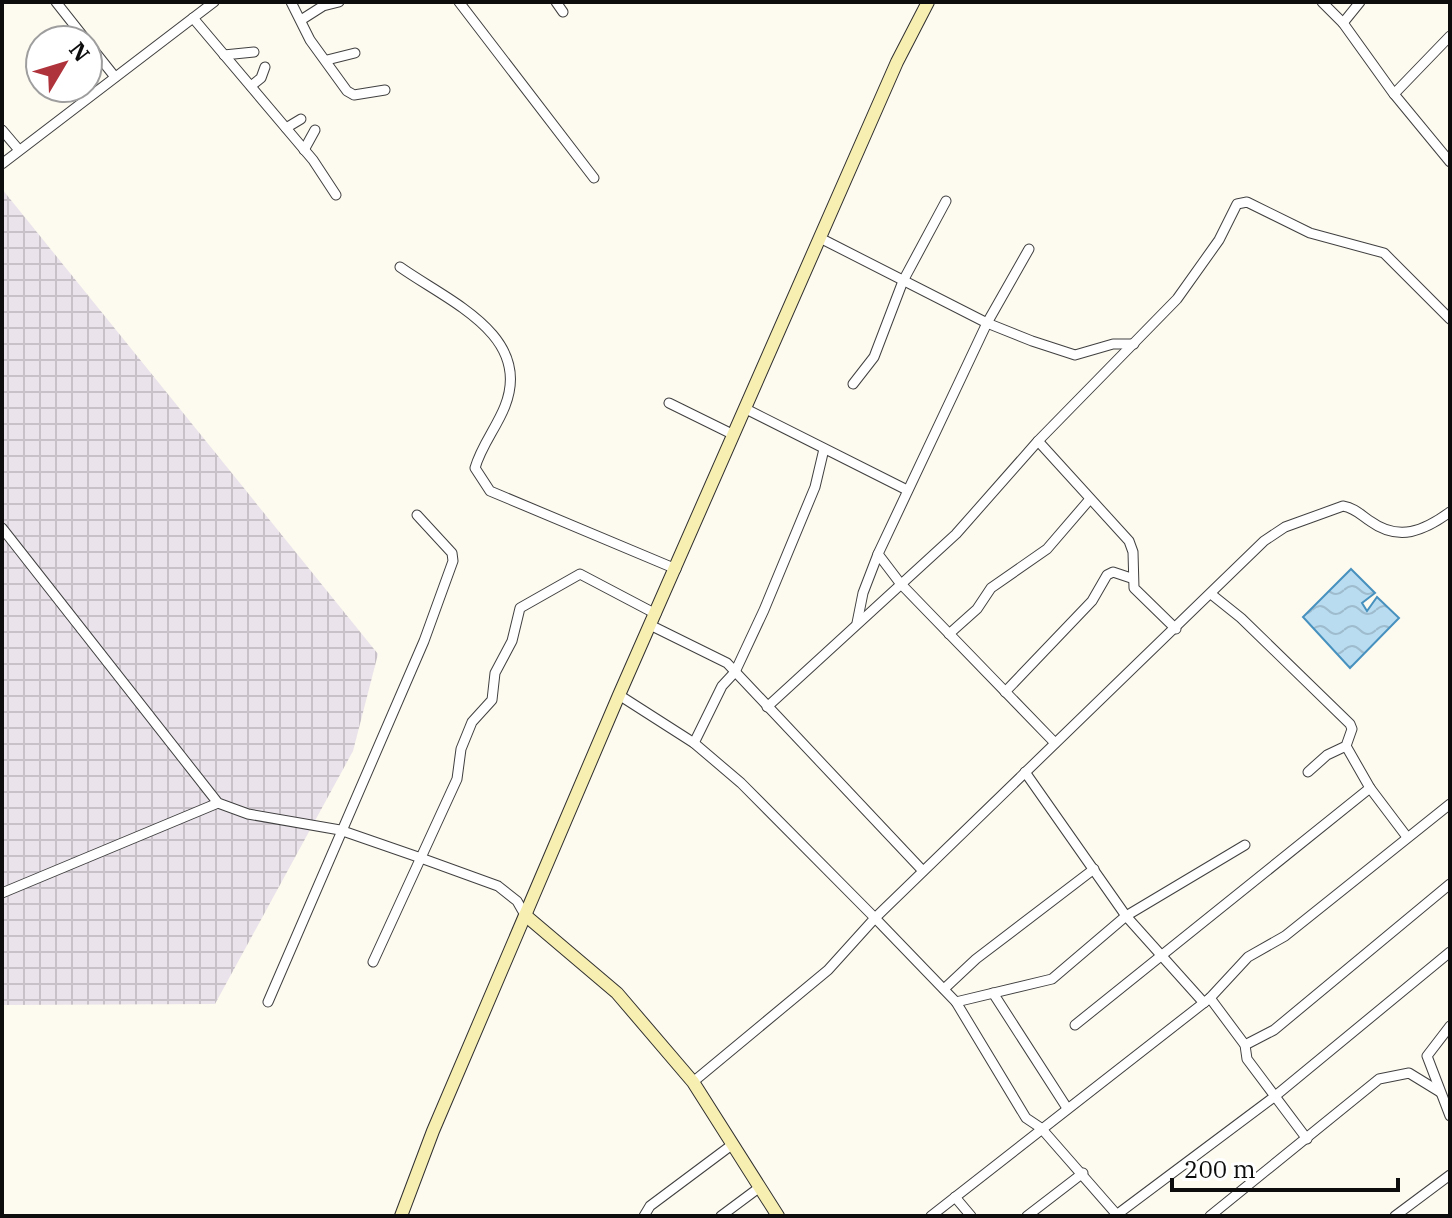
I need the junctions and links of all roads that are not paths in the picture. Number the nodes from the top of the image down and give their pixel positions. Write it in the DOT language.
graph roads {
  1 [pos="56,2"];
  2 [pos="214,2"];
  3 [pos="291,2"];
  4 [pos="339,2"];
  5 [pos="459,2"];
  6 [pos="556,2"];
  7 [pos="928,2"];
  8 [pos="1322,2"];
  9 [pos="1360,2"];
  10 [pos="563,12"];
  11 [pos="193,18"];
  12 [pos="301,20"];
  13 [pos="1343,23"];
  14 [pos="73,24"];
  15 [pos="1450,36"];
  16 [pos="254,52"];
  17 [pos="355,53"];
  18 [pos="224,55"];
  19 [pos="327,60"];
  20 [pos="104,63"];
  21 [pos="265,67"];
  22 [pos="115,77"];
  23 [pos="251,86"];
  24 [pos="385,90"];
  25 [pos="1394,94"];
  26 [pos="301,119"];
  27 [pos="286,128"];
  28 [pos="2,130"];
  29 [pos="315,130"];
  30 [pos="19,150"];
  31 [pos="304,150"];
  32 [pos="1450,162"];
  33 [pos="2,164"];
  34 [pos="594,178"];
  35 [pos="336,195"];
  36 [pos="946,201"];
  37 [pos="820,238"];
  38 [pos="1029,249"];
  39 [pos="400,267"];
  40 [pos="903,281"];
  41 [pos="1450,319"];
  42 [pos="987,323"];
  43 [pos="1134,344"];
  44 [pos="853,384"];
  45 [pos="669,403"];
  46 [pos="746,409"];
  47 [pos="734,435"];
  48 [pos="1038,441"];
  49 [pos="824,449"];
  50 [pos="907,490"];
  51 [pos="1090,499"];
  52 [pos="1450,512"];
  53 [pos="417,515"];
  54 [pos="2,528"];
  55 [pos="878,554"];
  56 [pos="676,569"];
  57 [pos="1131,578"];
  58 [pos="900,583"];
  59 [pos="1211,594"];
  60 [pos="653,619"];
  61 [pos="856,624"];
  62 [pos="1176,629"];
  63 [pos="949,634"];
  64 [pos="735,672"];
  65 [pos="1005,692"];
  66 [pos="619,695"];
  67 [pos="767,707"];
  68 [pos="694,743"];
  69 [pos="1055,743"];
  70 [pos="1346,746"];
  71 [pos="1025,772"];
  72 [pos="1308,772"];
  73 [pos="1370,788"];
  74 [pos="218,803"];
  75 [pos="1450,804"];
  76 [pos="340,830"];
  77 [pos="1407,837"];
  78 [pos="1245,845"];
  79 [pos="418,857"];
  80 [pos="1094,869"];
  81 [pos="923,871"];
  82 [pos="1450,884"];
  83 [pos="2,893"];
  84 [pos="525,915"];
  85 [pos="1126,916"];
  86 [pos="875,918"];
  87 [pos="1450,952"];
  88 [pos="1161,958"];
  89 [pos="373,962"];
  90 [pos="944,989"];
  91 [pos="993,993"];
  92 [pos="1207,1000"];
  93 [pos="268,1002"];
  94 [pos="956,1002"];
  95 [pos="1075,1025"];
  96 [pos="1450,1026"];
  97 [pos="1245,1045"];
  98 [pos="693,1082"];
  99 [pos="1440,1092"];
  100 [pos="1274,1097"];
  101 [pos="1067,1108"];
  102 [pos="1450,1116"];
  103 [pos="1041,1128"];
  104 [pos="1307,1139"];
  105 [pos="733,1144"];
  106 [pos="1083,1173"];
  107 [pos="1450,1175"];
  108 [pos="760,1187"];
  109 [pos="955,1197"];
  110 [pos="1117,1215"];
  111 [pos="401,1216"];
  112 [pos="644,1216"];
  113 [pos="721,1216"];
  114 [pos="778,1216"];
  115 [pos="931,1216"];
  116 [pos="971,1216"];
  117 [pos="1027,1216"];
  118 [pos="1210,1216"];
  119 [pos="1395,1216"];
  1 -- 14 [label="street"];
  2 -- 11 [label="street"];
  3 -- 12 [label="street"];
  4 -- 12 [label="street"];
  5 -- 34 [label="street"];
  6 -- 10 [label="street"];
  7 -- 37 [label="main road"];
  8 -- 13 [label="street"];
  9 -- 13 [label="street"];
  11 -- 18 [label="street"];
  11 -- 22 [label="street"];
  12 -- 19 [label="street"];
  13 -- 25 [label="street"];
  15 -- 25 [label="street"];
  16 -- 18 [label="street"];
  17 -- 19 [label="street"];
  18 -- 23 [label="street"];
  19 -- 24 [label="street"];
  20 -- 22 [label="street"];
  21 -- 23 [label="street"];
  22 -- 30 [label="street"];
  23 -- 27 [label="street"];
  25 -- 32 [label="street"];
  26 -- 27 [label="street"];
  27 -- 31 [label="street"];
  28 -- 30 [label="street"];
  29 -- 31 [label="street"];
  30 -- 33 [label="street"];
  31 -- 35 [label="street"];
  36 -- 40 [label="street"];
  37 -- 40 [label="street"];
  37 -- 46 [label="main road"];
  38 -- 42 [label="street"];
  39 -- 56 [label="street"];
  40 -- 42 [label="street"];
  40 -- 44 [label="street"];
  41 -- 43 [label="street"];
  42 -- 43 [label="street"];
  42 -- 50 [label="street"];
  43 -- 48 [label="street"];
  45 -- 47 [label="street"];
  46 -- 47 [label="main road"];
  46 -- 49 [label="street"];
  47 -- 56 [label="main road"];
  48 -- 51 [label="street"];
  48 -- 58 [label="street"];
  49 -- 50 [label="street"];
  49 -- 64 [label="street"];
  50 -- 55 [label="street"];
  51 -- 57 [label="street"];
  51 -- 63 [label="street"];
  52 -- 59 [label="street"];
  53 -- 76 [label="street"];
  54 -- 74 [label="street"];
  55 -- 58 [label="street"];
  55 -- 61 [label="street"];
  56 -- 60 [label="main road"];
  57 -- 62 [label="street"];
  57 -- 65 [label="street"];
  58 -- 61 [label="street"];
  58 -- 63 [label="street"];
  59 -- 62 [label="street"];
  59 -- 70 [label="street"];
  60 -- 64 [label="street"];
  60 -- 66 [label="main road"];
  60 -- 79 [label="street"];
  61 -- 67 [label="street"];
  62 -- 69 [label="street"];
  63 -- 65 [label="street"];
  64 -- 67 [label="street"];
  64 -- 68 [label="street"];
  65 -- 69 [label="street"];
  66 -- 68 [label="street"];
  66 -- 84 [label="main road"];
  67 -- 81 [label="street"];
  68 -- 86 [label="street"];
  69 -- 71 [label="street"];
  70 -- 72 [label="street"];
  70 -- 73 [label="street"];
  71 -- 80 [label="street"];
  71 -- 81 [label="street"];
  73 -- 77 [label="street"];
  73 -- 88 [label="street"];
  74 -- 76 [label="street"];
  74 -- 83 [label="street"];
  75 -- 77 [label="street"];
  76 -- 79 [label="street"];
  76 -- 93 [label="street"];
  77 -- 92 [label="street"];
  78 -- 85 [label="street"];
  79 -- 84 [label="street"];
  79 -- 89 [label="street"];
  80 -- 85 [label="street"];
  80 -- 90 [label="street"];
  81 -- 86 [label="street"];
  82 -- 97 [label="street"];
  84 -- 98 [label="main road"];
  84 -- 111 [label="main road"];
  85 -- 88 [label="street"];
  85 -- 91 [label="street"];
  86 -- 90 [label="street"];
  86 -- 98 [label="street"];
  87 -- 100 [label="street"];
  88 -- 92 [label="street"];
  88 -- 95 [label="street"];
  90 -- 94 [label="street"];
  91 -- 94 [label="street"];
  91 -- 101 [label="street"];
  92 -- 97 [label="street"];
  92 -- 101 [label="street"];
  94 -- 103 [label="street"];
  96 -- 99 [label="street"];
  97 -- 100 [label="street"];
  98 -- 105 [label="main road"];
  99 -- 102 [label="street"];
  99 -- 104 [label="street"];
  100 -- 104 [label="street"];
  100 -- 110 [label="street"];
  101 -- 103 [label="street"];
  103 -- 106 [label="street"];
  103 -- 109 [label="street"];
  104 -- 118 [label="street"];
  105 -- 108 [label="main road"];
  105 -- 112 [label="street"];
  106 -- 110 [label="street"];
  106 -- 117 [label="street"];
  107 -- 119 [label="street"];
  108 -- 113 [label="street"];
  108 -- 114 [label="main road"];
  109 -- 115 [label="street"];
  109 -- 116 [label="street"];
}
